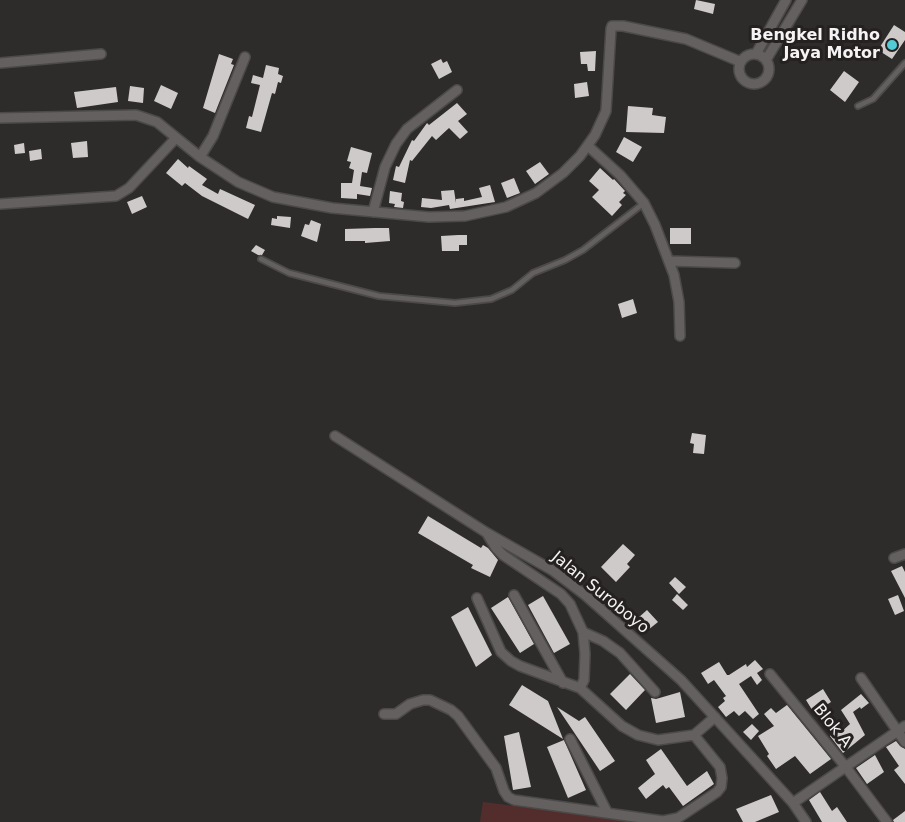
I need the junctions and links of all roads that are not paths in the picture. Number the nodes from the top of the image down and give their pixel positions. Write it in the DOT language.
graph roads {
  1 [pos="786,0"];
  2 [pos="802,0"];
  3 [pos="100,54"];
  4 [pos="756,54"];
  5 [pos="245,57"];
  6 [pos="766,60"];
  7 [pos="741,62"];
  8 [pos="0,63"];
  9 [pos="905,63"];
  10 [pos="457,90"];
  11 [pos="858,106"];
  12 [pos="0,118"];
  13 [pos="176,138"];
  14 [pos="588,146"];
  15 [pos="200,157"];
  16 [pos="644,203"];
  17 [pos="0,204"];
  18 [pos="373,212"];
  19 [pos="261,259"];
  20 [pos="669,261"];
  21 [pos="735,262"];
  22 [pos="680,336"];
  23 [pos="335,436"];
  24 [pos="487,533"];
  25 [pos="905,554"];
  26 [pos="894,558"];
  27 [pos="514,595"];
  28 [pos="477,598"];
  29 [pos="583,632"];
  30 [pos="770,674"];
  31 [pos="861,678"];
  32 [pos="563,682"];
  33 [pos="580,688"];
  34 [pos="655,692"];
  35 [pos="384,714"];
  36 [pos="715,717"];
  37 [pos="901,728"];
  38 [pos="694,735"];
  39 [pos="570,739"];
  40 [pos="905,742"];
  41 [pos="845,766"];
  42 [pos="793,803"];
  43 [pos="607,812"];
  44 [pos="806,822"];
  45 [pos="887,822"];
  1 -- 4 [label="street"];
  2 -- 6 [label="street"];
  3 -- 8 [label="street"];
  4 -- 6 [label="street"];
  4 -- 7 [label="street"];
  5 -- 15 [label="street"];
  6 -- 7 [label="street"];
  7 -- 14 [label="street"];
  9 -- 11 [label="lane"];
  10 -- 18 [label="street"];
  12 -- 13 [label="street"];
  13 -- 15 [label="street"];
  13 -- 17 [label="street"];
  14 -- 16 [label="street"];
  14 -- 18 [label="street"];
  15 -- 18 [label="street"];
  16 -- 19 [label="lane"];
  16 -- 20 [label="street"];
  20 -- 21 [label="street"];
  20 -- 22 [label="street"];
  23 -- 24 [label="street, Jalan Suroboyo"];
  24 -- 29 [label="street"];
  24 -- 36 [label="street, Jalan Suroboyo"];
  25 -- 26 [label="street"];
  27 -- 32 [label="street"];
  28 -- 32 [label="street"];
  29 -- 33 [label="street"];
  29 -- 34 [label="street"];
  30 -- 41 [label="street, Blok A"];
  31 -- 37 [label="street"];
  32 -- 33 [label="street"];
  33 -- 38 [label="street"];
  35 -- 43 [label="street"];
  36 -- 38 [label="street"];
  36 -- 42 [label="street, Jalan Suroboyo"];
  37 -- 40 [label="street"];
  37 -- 41 [label="street"];
  38 -- 43 [label="street"];
  39 -- 43 [label="street"];
  41 -- 42 [label="street"];
  41 -- 45 [label="street, Blok A"];
  42 -- 44 [label="street, Jalan Suroboyo"];
}
